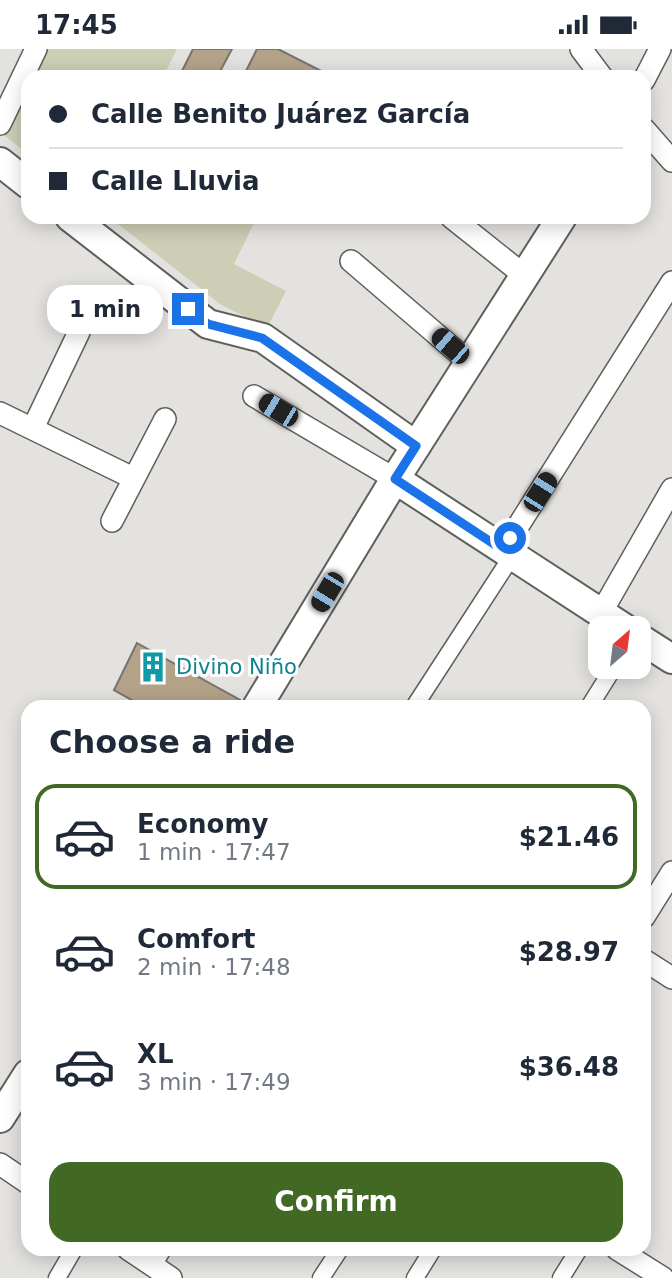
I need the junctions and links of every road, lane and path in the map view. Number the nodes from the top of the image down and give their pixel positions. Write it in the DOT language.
graph roads {
  1 [pos="36,49"];
  2 [pos="581,49"];
  3 [pos="660,49"];
  4 [pos="26,70"];
  5 [pos="597,70"];
  6 [pos="650,70"];
  7 [pos="21,80"];
  8 [pos="0,124"];
  9 [pos="651,137"];
  10 [pos="672,161"];
  11 [pos="0,162"];
  12 [pos="21,178"];
  13 [pos="79,224"];
  14 [pos="460,224"];
  15 [pos="558,224"];
  16 [pos="351,261"];
  17 [pos="525,276"];
  18 [pos="672,282"];
  19 [pos="79,332"];
  20 [pos="470,363"];
  21 [pos="254,396"];
  22 [pos="0,412"];
  23 [pos="165,419"];
  24 [pos="33,428"];
  25 [pos="416,446"];
  26 [pos="133,478"];
  27 [pos="395,479"];
  28 [pos="672,489"];
  29 [pos="112,521"];
  30 [pos="508,553"];
  31 [pos="604,616"];
  32 [pos="614,616"];
  33 [pos="651,646"];
  34 [pos="672,659"];
  35 [pos="606,679"];
  36 [pos="263,700"];
  37 [pos="418,700"];
  38 [pos="593,700"];
  39 [pos="672,872"];
  40 [pos="651,906"];
  41 [pos="651,964"];
  42 [pos="672,978"];
  43 [pos="21,1085"];
  44 [pos="0,1118"];
  45 [pos="0,1164"];
  46 [pos="21,1178"];
  47 [pos="70,1256"];
  48 [pos="335,1256"];
  49 [pos="429,1256"];
  50 [pos="575,1256"];
  51 [pos="628,1256"];
  52 [pos="158,1258"];
  53 [pos="57,1278"];
  54 [pos="171,1278"];
  55 [pos="321,1278"];
  56 [pos="415,1278"];
  57 [pos="561,1278"];
  58 [pos="663,1278"];
  1 -- 4 [label="street"];
  2 -- 5 [label="street"];
  3 -- 6 [label="street"];
  7 -- 8 [label="street"];
  9 -- 10 [label="street"];
  11 -- 12 [label="street"];
  13 -- 25 [label="street"];
  14 -- 17 [label="street"];
  15 -- 17 [label="street"];
  16 -- 20 [label="street"];
  17 -- 20 [label="street"];
  18 -- 30 [label="street"];
  19 -- 24 [label="street"];
  20 -- 25 [label="street"];
  21 -- 27 [label="street"];
  22 -- 24 [label="street"];
  23 -- 26 [label="street"];
  24 -- 26 [label="street"];
  25 -- 27 [label="street"];
  26 -- 29 [label="street"];
  27 -- 30 [label="street"];
  27 -- 36 [label="street"];
  28 -- 32 [label="street"];
  30 -- 31 [label="street"];
  30 -- 37 [label="street"];
  33 -- 34 [label="street"];
  35 -- 38 [label="street"];
  39 -- 40 [label="street"];
  41 -- 42 [label="street"];
  43 -- 44 [label="street"];
  45 -- 46 [label="street"];
  47 -- 53 [label="street"];
  48 -- 55 [label="street"];
  49 -- 56 [label="street"];
  50 -- 57 [label="street"];
  51 -- 58 [label="street"];
  52 -- 54 [label="street"];
}
